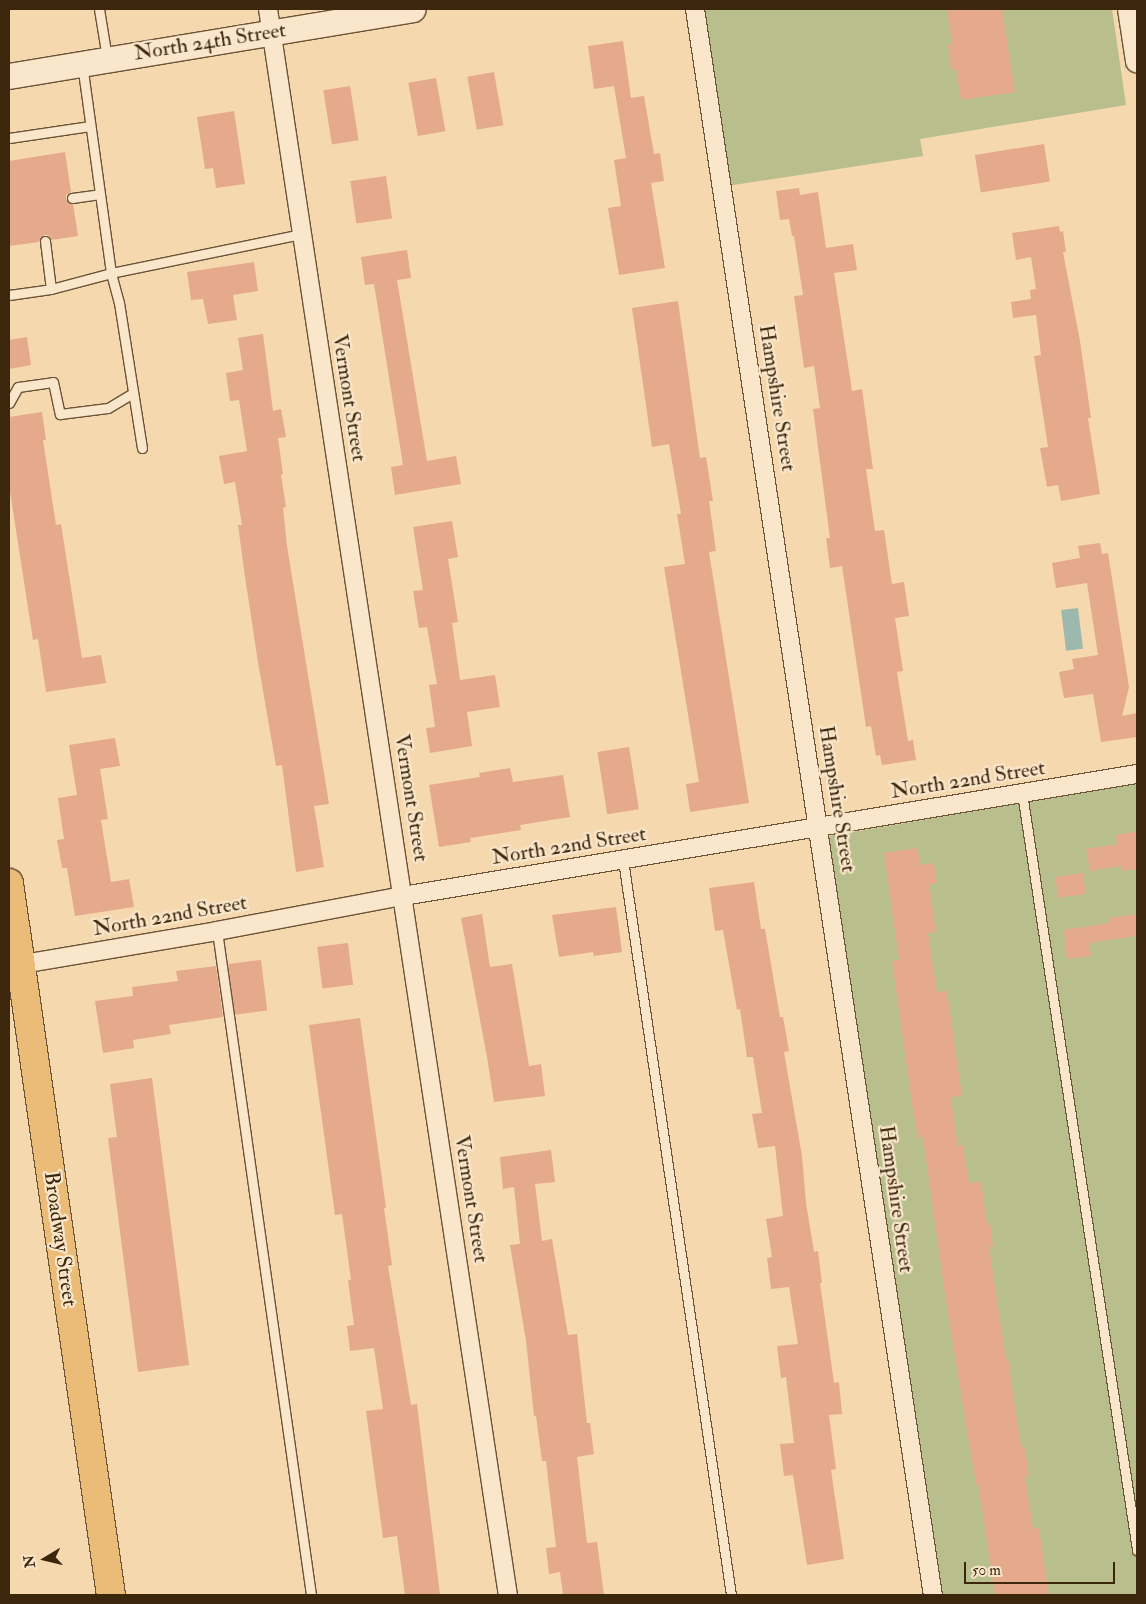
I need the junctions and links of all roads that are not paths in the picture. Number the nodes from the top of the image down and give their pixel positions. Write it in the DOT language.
graph roads {
  1 [pos="100,9"];
  2 [pos="412,9"];
  3 [pos="695,9"];
  4 [pos="1129,9"];
  5 [pos="269,21"];
  6 [pos="107,60"];
  7 [pos="1137,61"];
  8 [pos="81,64"];
  9 [pos="9,76"];
  10 [pos="90,126"];
  11 [pos="9,138"];
  12 [pos="100,194"];
  13 [pos="72,198"];
  14 [pos="301,234"];
  15 [pos="44,241"];
  16 [pos="111,273"];
  17 [pos="51,289"];
  18 [pos="9,295"];
  19 [pos="133,392"];
  20 [pos="9,403"];
  21 [pos="142,448"];
  22 [pos="1137,774"];
  23 [pos="1022,794"];
  24 [pos="818,827"];
  25 [pos="623,860"];
  26 [pos="9,883"];
  27 [pos="403,896"];
  28 [pos="217,932"];
  29 [pos="14,965"];
  30 [pos="1137,1550"];
  31 [pos="111,1595"];
  32 [pos="312,1595"];
  33 [pos="508,1595"];
  34 [pos="731,1595"];
  35 [pos="932,1595"];
  1 -- 6 [label="lane"];
  2 -- 5 [label="main road, North 24th Street"];
  3 -- 24 [label="street, Hampshire Street"];
  4 -- 7 [label="street"];
  5 -- 6 [label="main road, North 24th Street"];
  5 -- 14 [label="street, Vermont Street"];
  6 -- 8 [label="main road, North 24th Street"];
  8 -- 9 [label="main road, North 24th Street"];
  8 -- 10 [label="lane"];
  10 -- 11 [label="lane"];
  10 -- 12 [label="lane"];
  12 -- 13 [label="lane"];
  12 -- 16 [label="lane"];
  14 -- 16 [label="lane"];
  14 -- 27 [label="street, Vermont Street"];
  15 -- 17 [label="lane"];
  16 -- 17 [label="lane"];
  16 -- 19 [label="lane"];
  17 -- 18 [label="lane"];
  19 -- 20 [label="lane"];
  19 -- 21 [label="lane"];
  22 -- 23 [label="street, North 22nd Street"];
  23 -- 24 [label="street, North 22nd Street"];
  23 -- 30 [label="lane"];
  24 -- 25 [label="street, North 22nd Street"];
  24 -- 35 [label="street, Hampshire Street"];
  25 -- 27 [label="street, North 22nd Street"];
  25 -- 34 [label="lane"];
  26 -- 29 [label="main road, Broadway Street"];
  27 -- 28 [label="street, North 22nd Street"];
  27 -- 33 [label="street, Vermont Street"];
  28 -- 29 [label="street, North 22nd Street"];
  28 -- 32 [label="lane"];
  29 -- 31 [label="main road, Broadway Street"];
}
